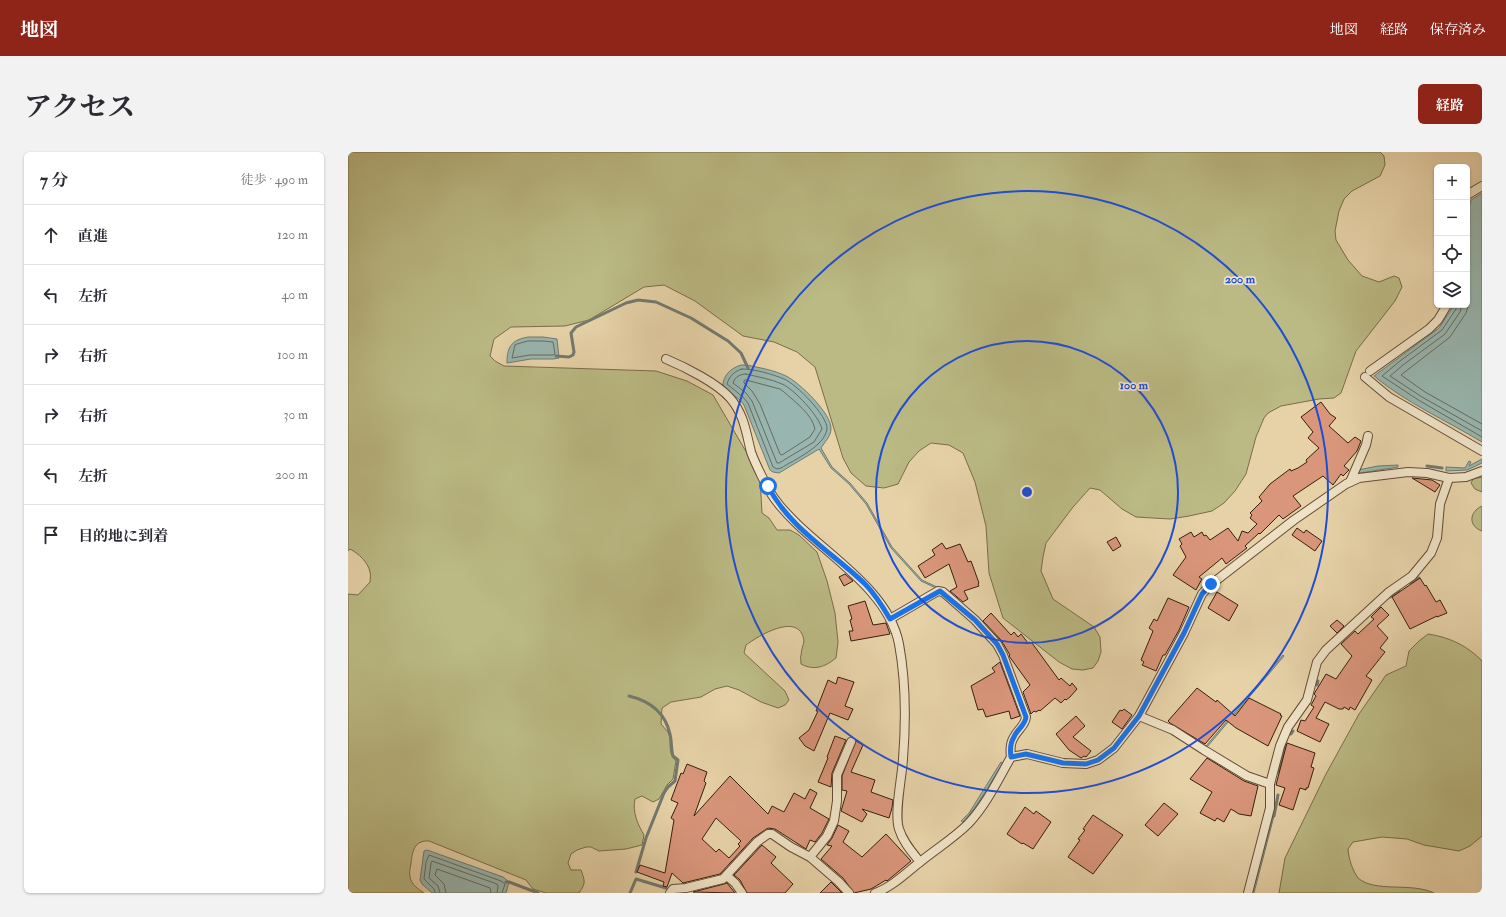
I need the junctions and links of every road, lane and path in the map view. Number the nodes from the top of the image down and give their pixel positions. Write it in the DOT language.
graph roads {
  1 [pos="1482,186"];
  2 [pos="1470,193"];
  3 [pos="1445,308"];
  4 [pos="666,360"];
  5 [pos="1368,436"];
  6 [pos="1482,451"];
  7 [pos="1482,471"];
  8 [pos="1449,478"];
  9 [pos="1350,482"];
  10 [pos="890,619"];
  11 [pos="1139,716"];
  12 [pos="851,742"];
  13 [pos="1011,757"];
  14 [pos="1270,784"];
  15 [pos="810,857"];
  16 [pos="920,862"];
  17 [pos="727,876"];
  18 [pos="670,893"];
  19 [pos="742,893"];
  20 [pos="849,893"];
  21 [pos="875,893"];
  22 [pos="1248,893"];
  1 -- 2 [label="street"];
  3 -- 6 [label="street"];
  4 -- 10 [label="street"];
  5 -- 9 [label="street"];
  7 -- 8 [label="street"];
  8 -- 9 [label="street"];
  8 -- 14 [label="street"];
  9 -- 11 [label="street"];
  10 -- 13 [label="street"];
  10 -- 16 [label="street"];
  11 -- 13 [label="street"];
  11 -- 14 [label="street"];
  12 -- 15 [label="street"];
  13 -- 16 [label="street"];
  14 -- 22 [label="street"];
  15 -- 17 [label="street"];
  15 -- 20 [label="street"];
  16 -- 21 [label="street"];
  17 -- 18 [label="street"];
  17 -- 19 [label="street"];
}
